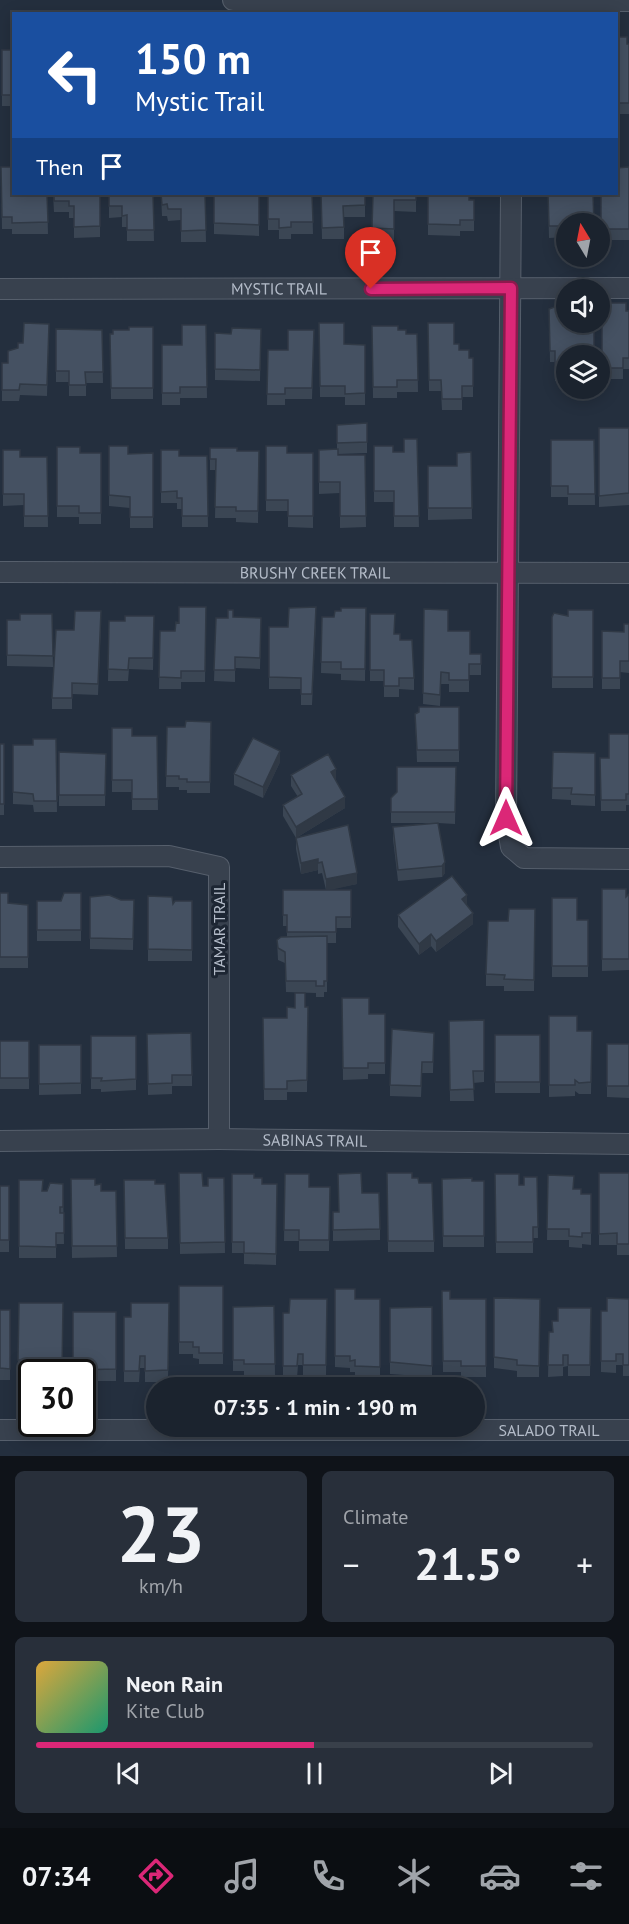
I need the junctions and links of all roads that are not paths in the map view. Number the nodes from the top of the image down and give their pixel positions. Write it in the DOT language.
graph roads {
  1 [pos="233,0"];
  2 [pos="629,1"];
  3 [pos="512,5"];
  4 [pos="511,195"];
  5 [pos="511,288"];
  6 [pos="629,288"];
  7 [pos="0,289"];
  8 [pos="0,572"];
  9 [pos="508,572"];
  10 [pos="629,573"];
  11 [pos="0,856"];
  12 [pos="629,859"];
  13 [pos="219,1139"];
  14 [pos="0,1141"];
  15 [pos="629,1144"];
  16 [pos="0,1430"];
  17 [pos="629,1430"];
  1 -- 3 [label="street"];
  2 -- 3 [label="street"];
  4 -- 5 [label="street"];
  5 -- 6 [label="street, MYSTIC TRAIL"];
  5 -- 7 [label="street, MYSTIC TRAIL"];
  5 -- 9 [label="street"];
  8 -- 9 [label="street, BRUSHY CREEK TRAIL"];
  9 -- 10 [label="street, BRUSHY CREEK TRAIL"];
  9 -- 12 [label="street"];
  11 -- 13 [label="street, TAMAR TRAIL"];
  13 -- 14 [label="street, SABINAS TRAIL"];
  13 -- 15 [label="street, SABINAS TRAIL"];
  16 -- 17 [label="street, SALADO TRAIL"];
}
